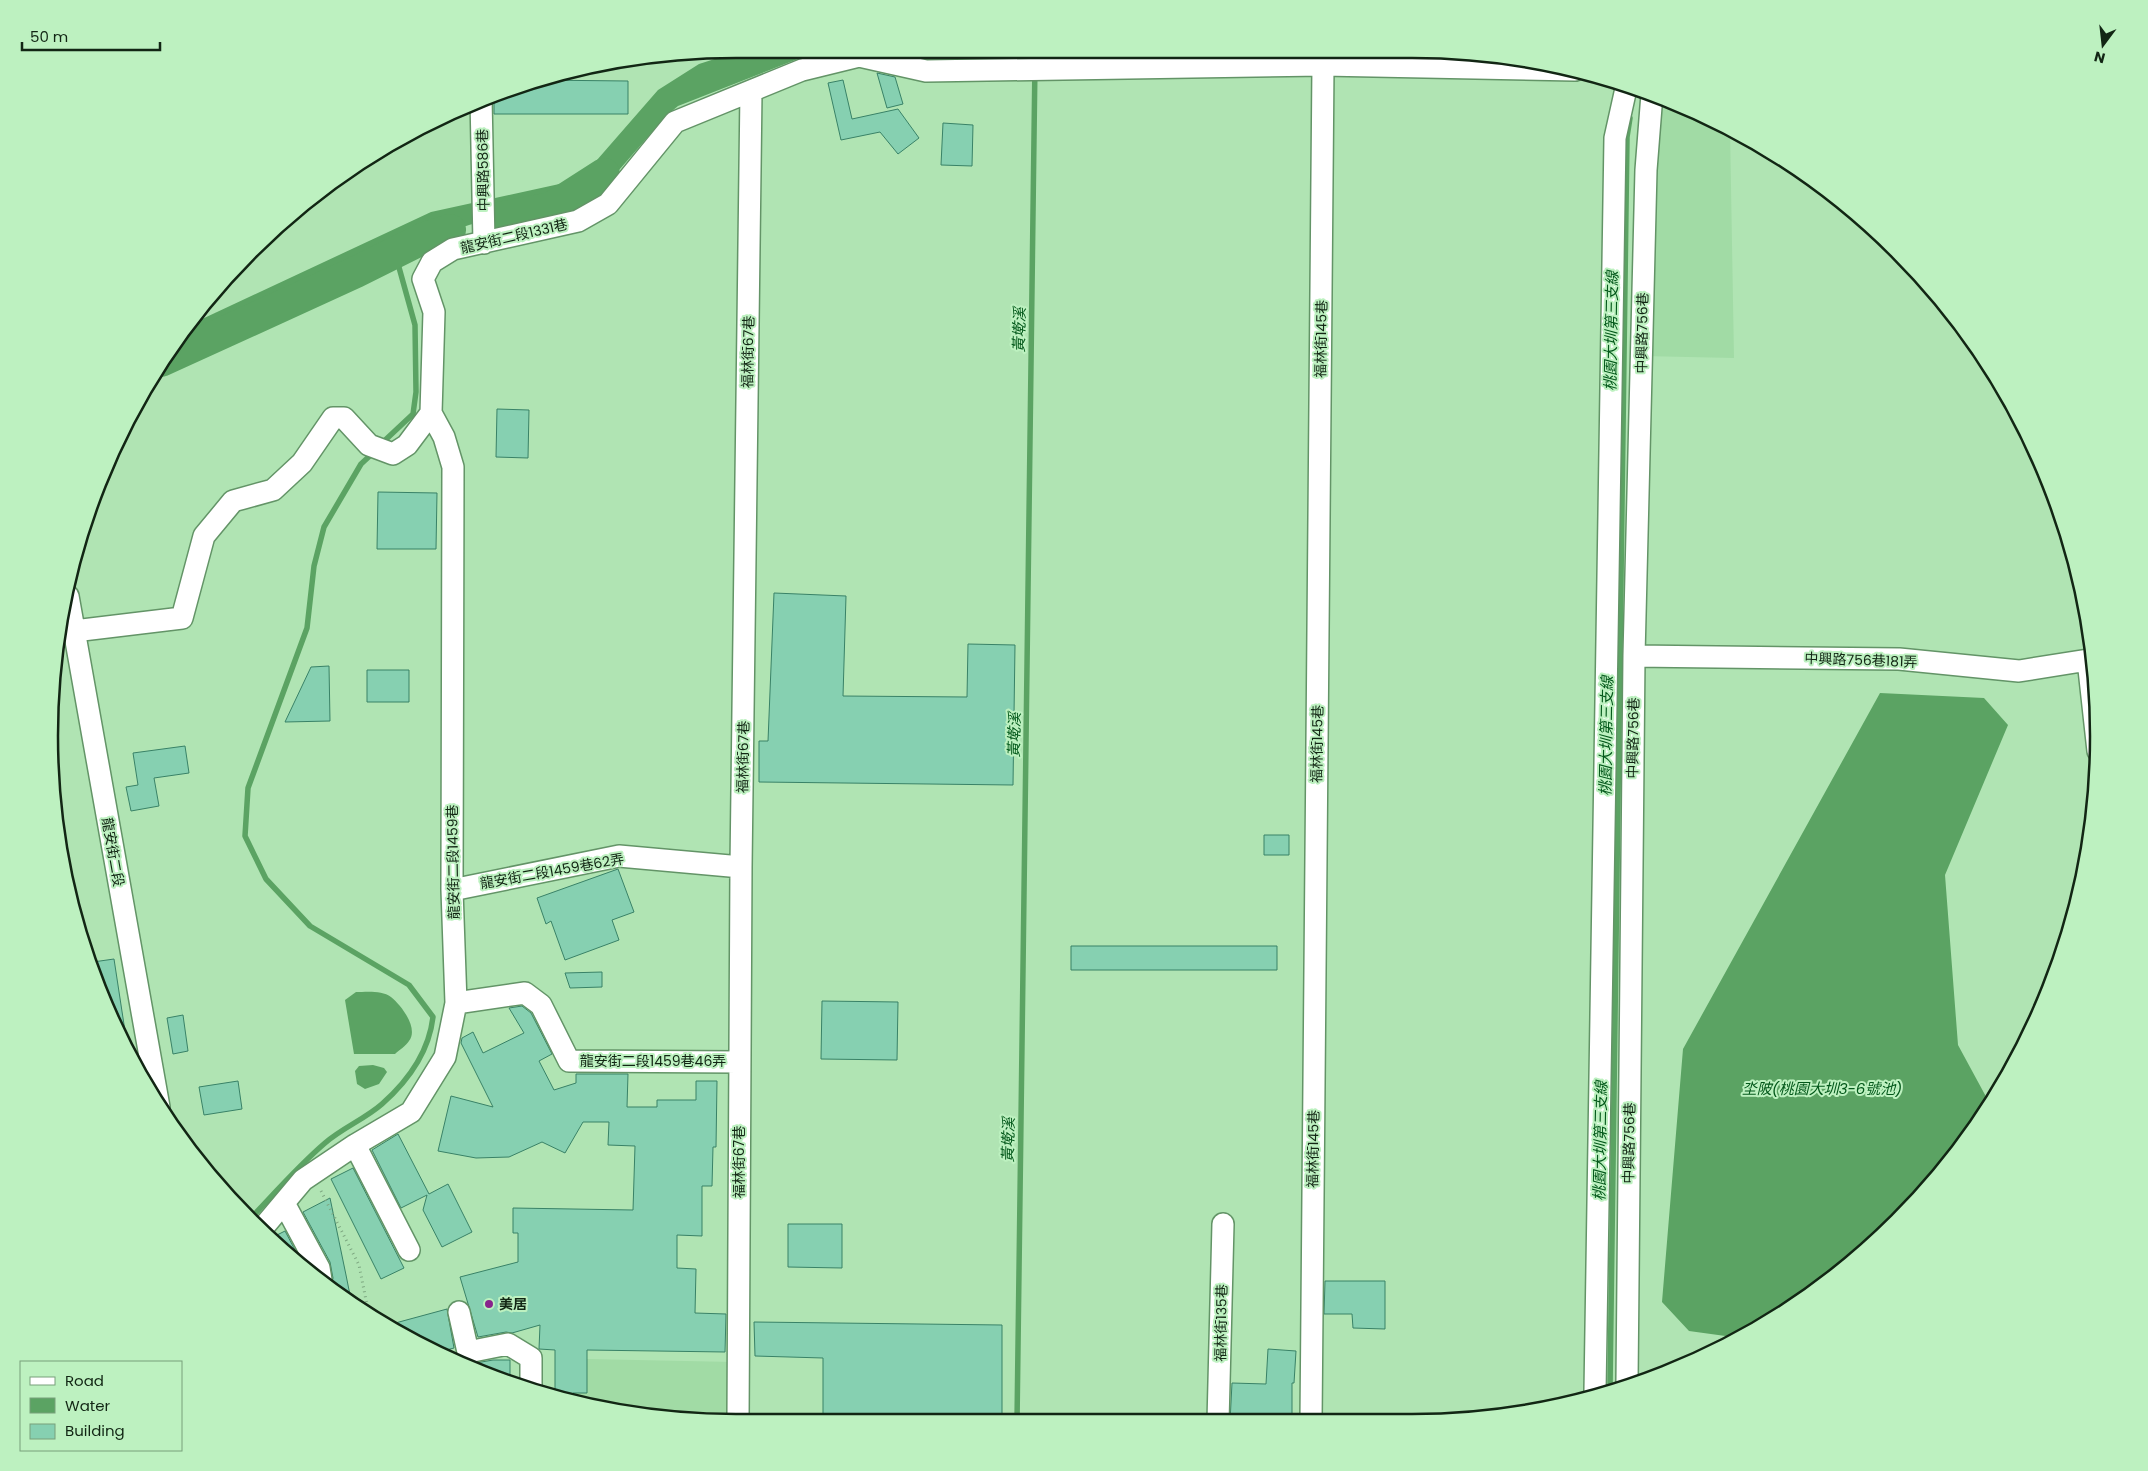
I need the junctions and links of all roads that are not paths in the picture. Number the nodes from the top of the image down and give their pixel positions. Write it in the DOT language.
graph roads {
  1 [pos="851,58"];
  2 [pos="868,58"];
  3 [pos="1300,58"];
  4 [pos="1325,58"];
  5 [pos="1344,58"];
  6 [pos="1525,67"];
  7 [pos="751,91"];
  8 [pos="1625,92"];
  9 [pos="1651,101"];
  10 [pos="481,107"];
  11 [pos="484,242"];
  12 [pos="431,413"];
  13 [pos="70,608"];
  14 [pos="74,631"];
  15 [pos="1634,656"];
  16 [pos="2086,660"];
  17 [pos="741,867"];
  18 [pos="452,890"];
  19 [pos="456,1003"];
  20 [pos="739,1062"];
  21 [pos="155,1085"];
  22 [pos="355,1145"];
  23 [pos="284,1203"];
  24 [pos="266,1224"];
  25 [pos="1223,1224"];
  26 [pos="409,1250"];
  27 [pos="319,1270"];
  28 [pos="459,1312"];
  29 [pos="1627,1379"];
  30 [pos="531,1382"];
  31 [pos="1595,1388"];
  32 [pos="738,1414"];
  33 [pos="1218,1414"];
  34 [pos="1311,1414"];
  1 -- 7 [label="street, 龍安街二段1331巷"];
  2 -- 3 [label="street, 龍安街二段1331巷"];
  4 -- 34 [label="street, 福林街145巷"];
  5 -- 6 [label="street, 龍安街二段1331巷"];
  7 -- 11 [label="street, 龍安街二段1331巷"];
  7 -- 17 [label="street, 福林街67巷"];
  8 -- 31 [label="street"];
  9 -- 15 [label="street, 中興路756巷"];
  10 -- 11 [label="street, 中興路586巷"];
  11 -- 12 [label="street, 龍安街二段1331巷"];
  12 -- 14 [label="street"];
  12 -- 18 [label="street, 龍安街二段1459巷"];
  13 -- 14 [label="street, 龍安街二段"];
  14 -- 21 [label="street, 龍安街二段"];
  15 -- 16 [label="street, 中興路756巷181弄"];
  15 -- 29 [label="street, 中興路756巷"];
  17 -- 18 [label="street, 龍安街二段1459巷62弄"];
  17 -- 20 [label="street, 福林街67巷"];
  18 -- 19 [label="street, 龍安街二段1459巷"];
  19 -- 20 [label="street, 龍安街二段1459巷46弄"];
  19 -- 22 [label="street, 龍安街二段1459巷"];
  20 -- 32 [label="street, 福林街67巷"];
  22 -- 23 [label="street, 龍安街二段1459巷"];
  22 -- 26 [label="street"];
  23 -- 24 [label="street, 龍安街二段1459巷"];
  23 -- 27 [label="street"];
  25 -- 33 [label="street, 福林街135巷"];
  28 -- 30 [label="street"];
}
